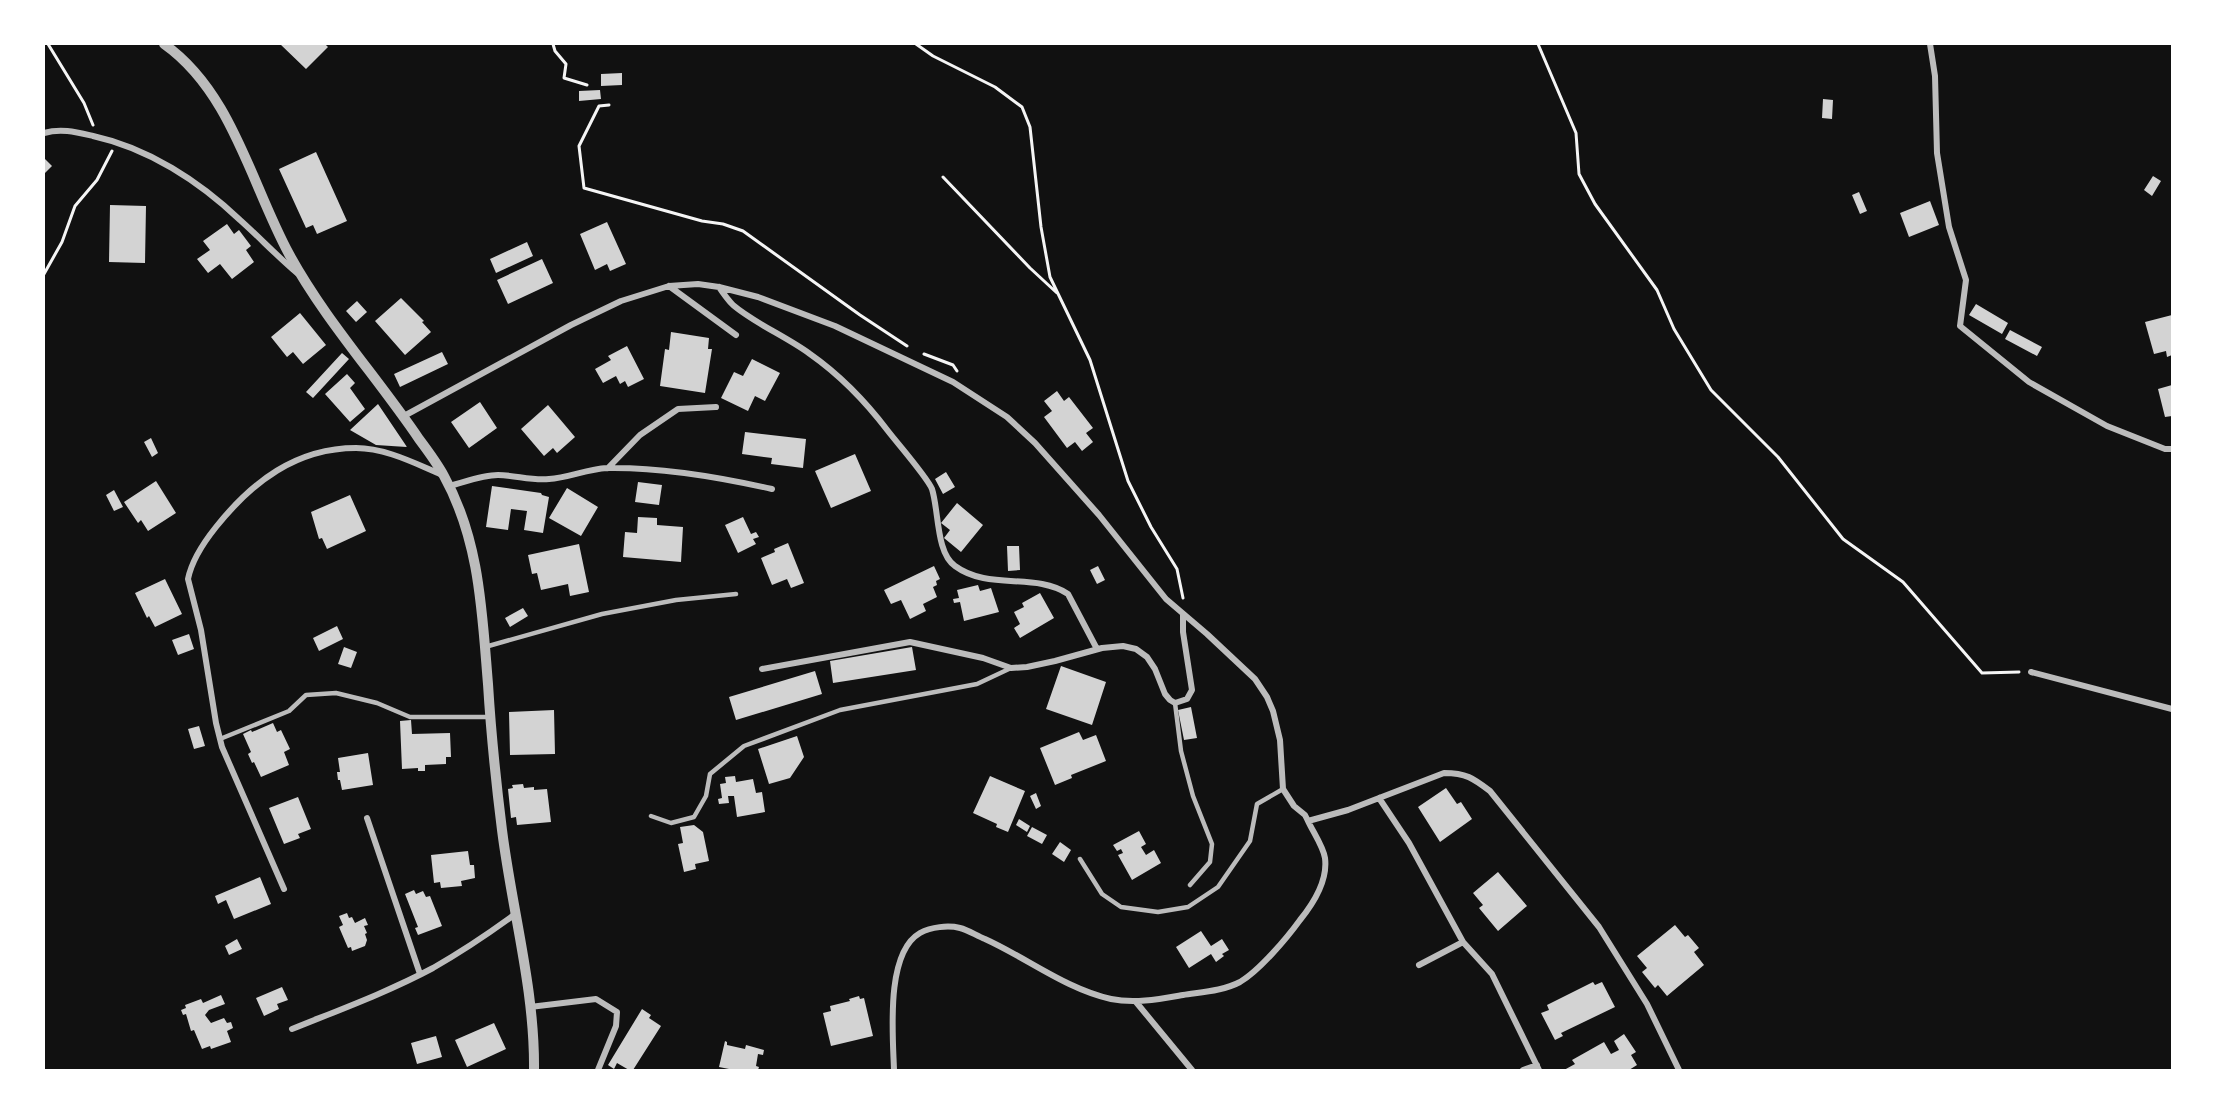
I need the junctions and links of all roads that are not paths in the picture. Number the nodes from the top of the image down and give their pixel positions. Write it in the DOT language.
graph roads {
  1 [pos="164,44"];
  2 [pos="1930,44"];
  3 [pos="44,133"];
  4 [pos="302,277"];
  5 [pos="669,286"];
  6 [pos="719,287"];
  7 [pos="736,335"];
  8 [pos="716,407"];
  9 [pos="404,416"];
  10 [pos="2172,449"];
  11 [pos="608,468"];
  12 [pos="446,480"];
  13 [pos="772,489"];
  14 [pos="736,594"];
  15 [pos="1183,615"];
  16 [pos="485,647"];
  17 [pos="1097,649"];
  18 [pos="1011,668"];
  19 [pos="762,669"];
  20 [pos="2031,672"];
  21 [pos="1175,703"];
  22 [pos="2172,709"];
  23 [pos="490,717"];
  24 [pos="220,739"];
  25 [pos="1283,789"];
  26 [pos="1379,798"];
  27 [pos="651,816"];
  28 [pos="367,818"];
  29 [pos="1308,821"];
  30 [pos="1080,860"];
  31 [pos="1190,885"];
  32 [pos="284,889"];
  33 [pos="514,915"];
  34 [pos="1463,942"];
  35 [pos="1419,965"];
  36 [pos="420,974"];
  37 [pos="1136,1002"];
  38 [pos="530,1007"];
  39 [pos="292,1029"];
  40 [pos="1538,1068"];
  41 [pos="534,1071"];
  42 [pos="598,1071"];
  43 [pos="894,1071"];
  44 [pos="1192,1071"];
  45 [pos="1523,1071"];
  46 [pos="1679,1071"];
  1 -- 4 [label="street"];
  2 -- 10 [label="street"];
  3 -- 4 [label="street"];
  4 -- 9 [label="street"];
  5 -- 6 [label="street"];
  5 -- 7 [label="street"];
  5 -- 9 [label="street"];
  6 -- 15 [label="street"];
  6 -- 17 [label="street"];
  8 -- 11 [label="street"];
  9 -- 12 [label="street"];
  11 -- 12 [label="street"];
  11 -- 13 [label="street"];
  12 -- 16 [label="street"];
  12 -- 24 [label="street"];
  14 -- 16 [label="lane"];
  15 -- 21 [label="street"];
  15 -- 25 [label="street"];
  16 -- 23 [label="street"];
  17 -- 18 [label="street"];
  17 -- 21 [label="street"];
  18 -- 19 [label="street"];
  18 -- 27 [label="lane"];
  20 -- 22 [label="street"];
  21 -- 31 [label="lane"];
  23 -- 24 [label="lane"];
  23 -- 33 [label="street"];
  24 -- 32 [label="street"];
  25 -- 29 [label="street"];
  25 -- 30 [label="lane"];
  26 -- 29 [label="street"];
  26 -- 34 [label="street"];
  26 -- 46 [label="street"];
  28 -- 36 [label="street"];
  29 -- 37 [label="street"];
  33 -- 36 [label="street"];
  33 -- 38 [label="street"];
  34 -- 35 [label="street"];
  34 -- 40 [label="street"];
  36 -- 39 [label="street"];
  37 -- 43 [label="street"];
  37 -- 44 [label="street"];
  38 -- 41 [label="street"];
  38 -- 42 [label="street"];
  40 -- 45 [label="street"];
}
